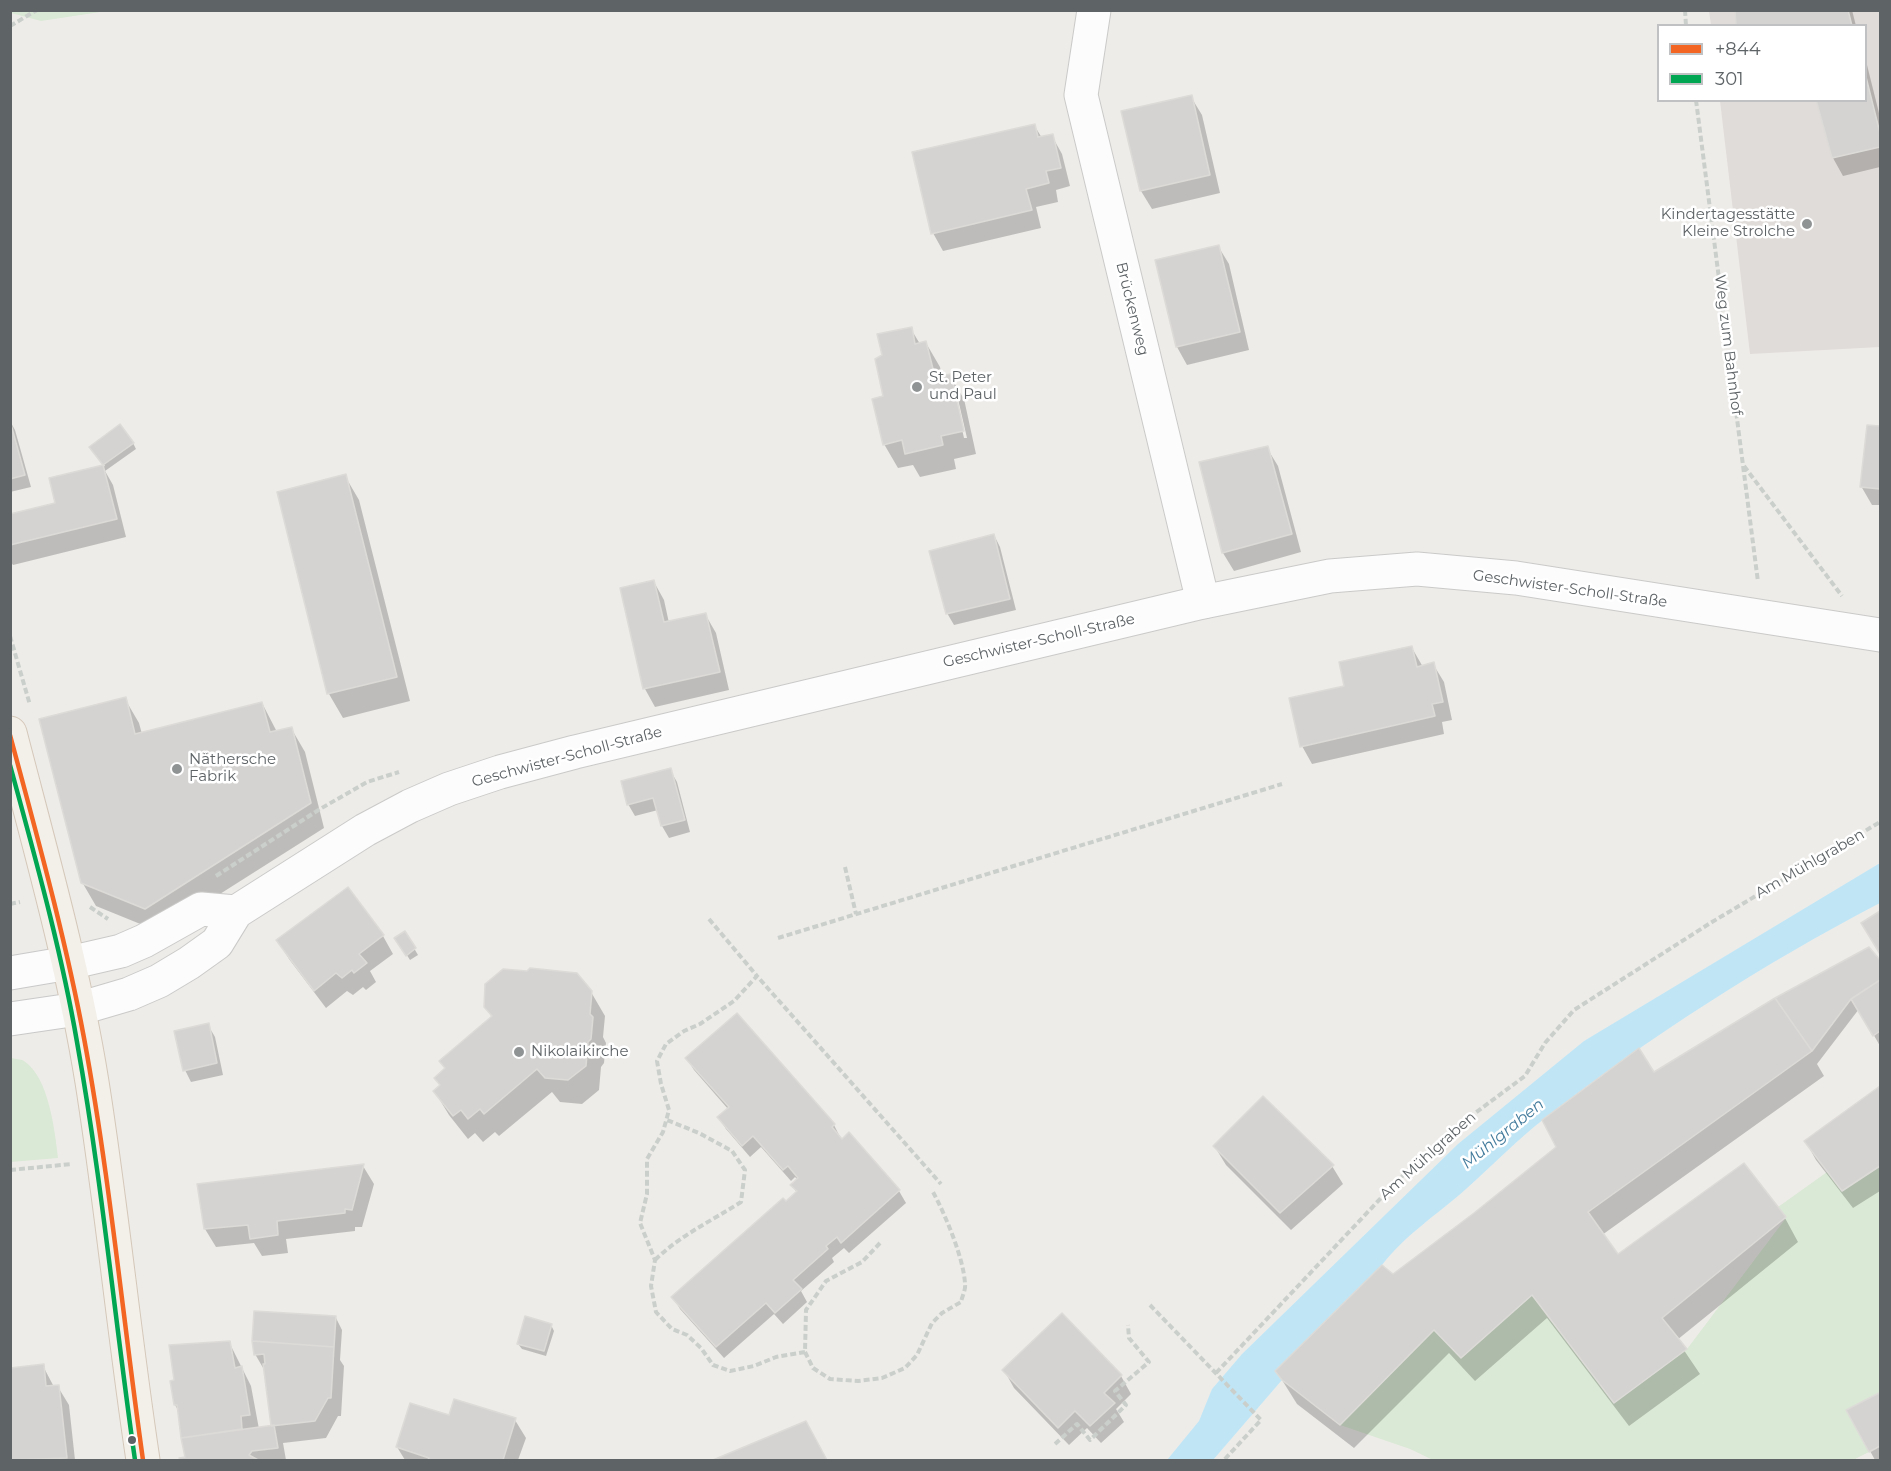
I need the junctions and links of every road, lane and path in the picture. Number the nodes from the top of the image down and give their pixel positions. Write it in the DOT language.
graph roads {
  1 [pos="37,10"];
  2 [pos="1094,12"];
  3 [pos="10,26"];
  4 [pos="1696,102"];
  5 [pos="1743,465"];
  6 [pos="1759,589"];
  7 [pos="1845,599"];
  8 [pos="1203,602"];
  9 [pos="1881,635"];
  10 [pos="10,733"];
  11 [pos="1282,784"];
  12 [pos="1881,822"];
  13 [pos="845,867"];
  14 [pos="10,903"];
  15 [pos="20,903"];
  16 [pos="236,912"];
  17 [pos="856,914"];
  18 [pos="709,919"];
  19 [pos="778,938"];
  20 [pos="69,963"];
  21 [pos="10,973"];
  22 [pos="757,976"];
  23 [pos="78,1008"];
  24 [pos="10,1019"];
  25 [pos="667,1120"];
  26 [pos="102,1161"];
  27 [pos="10,1170"];
  28 [pos="941,1184"];
  29 [pos="933,1192"];
  30 [pos="880,1243"];
  31 [pos="655,1260"];
  32 [pos="1150,1305"];
  33 [pos="1128,1324"];
  34 [pos="805,1352"];
  35 [pos="1216,1374"];
  36 [pos="1055,1444"];
  37 [pos="143,1461"];
  38 [pos="1224,1461"];
  1 -- 3 [label="path"];
  2 -- 8 [label="street, Brückenweg"];
  4 -- 5 [label="path, Weg zum Bahnhof"];
  5 -- 6 [label="path, Weg zum Bahnhof"];
  5 -- 7 [label="path"];
  8 -- 9 [label="street, Geschwister-Scholl-Straße"];
  8 -- 16 [label="street, Geschwister-Scholl-Straße"];
  10 -- 20 [label="main road"];
  11 -- 17 [label="path"];
  12 -- 35 [label="path, Am Mühlgraben"];
  13 -- 17 [label="path"];
  14 -- 15 [label="path"];
  16 -- 20 [label="street"];
  16 -- 23 [label="street, Geschwister-Scholl-Straße"];
  17 -- 19 [label="path"];
  18 -- 22 [label="path"];
  20 -- 21 [label="street"];
  20 -- 23 [label="main road"];
  22 -- 25 [label="path"];
  22 -- 28 [label="path"];
  23 -- 24 [label="street, Geschwister-Scholl-Straße"];
  23 -- 26 [label="main road"];
  25 -- 31 [label="path"];
  25 -- 31 [label="path"];
  26 -- 27 [label="path"];
  26 -- 37 [label="main road"];
  29 -- 34 [label="path"];
  30 -- 34 [label="path"];
  31 -- 34 [label="path"];
  32 -- 35 [label="path"];
  33 -- 36 [label="path"];
  35 -- 38 [label="path"];
}
